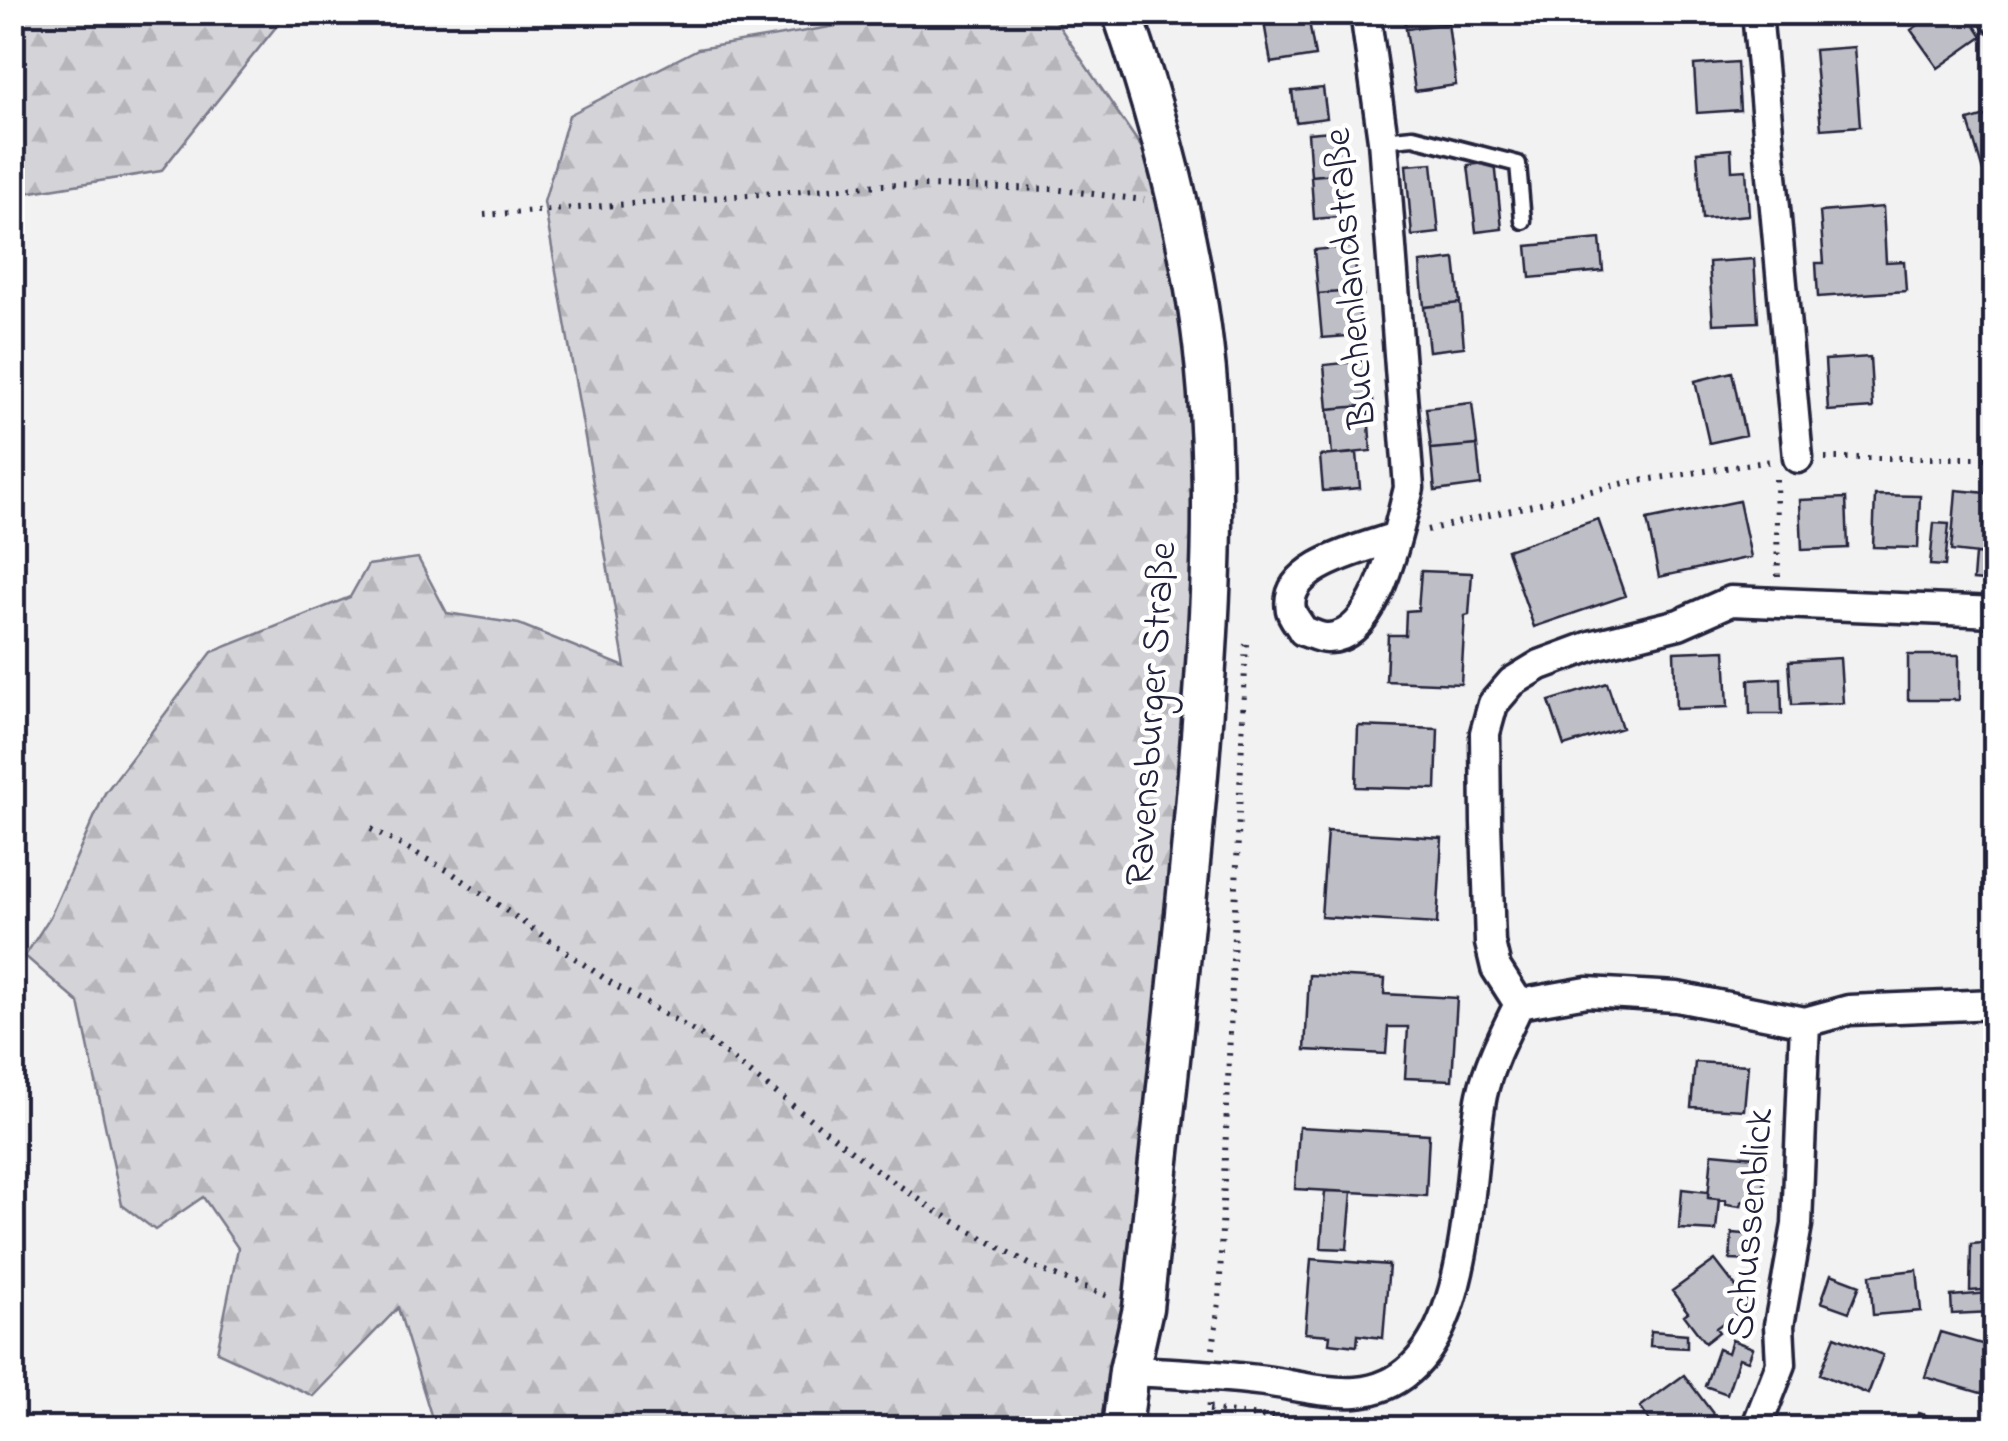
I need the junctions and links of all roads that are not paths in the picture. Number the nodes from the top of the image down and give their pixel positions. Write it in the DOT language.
graph roads {
  1 [pos="1122,12"];
  2 [pos="1365,12"];
  3 [pos="1757,12"];
  4 [pos="1383,140"];
  5 [pos="1523,221"];
  6 [pos="1787,459"];
  7 [pos="1396,537"];
  8 [pos="1996,612"];
  9 [pos="1520,1004"];
  10 [pos="1996,1004"];
  11 [pos="1804,1022"];
  12 [pos="1129,1371"];
  13 [pos="1122,1428"];
  14 [pos="1756,1428"];
  1 -- 12 [label="main road, Ravensburger Straße"];
  2 -- 4 [label="street, Buchenlandstraße"];
  3 -- 6 [label="street"];
  4 -- 5 [label="lane"];
  4 -- 7 [label="street, Buchenlandstraße"];
  8 -- 9 [label="street"];
  9 -- 11 [label="street"];
  9 -- 12 [label="street"];
  10 -- 11 [label="street"];
  11 -- 14 [label="street, Schussenblick"];
  12 -- 13 [label="main road, Ravensburger Straße"];
}
